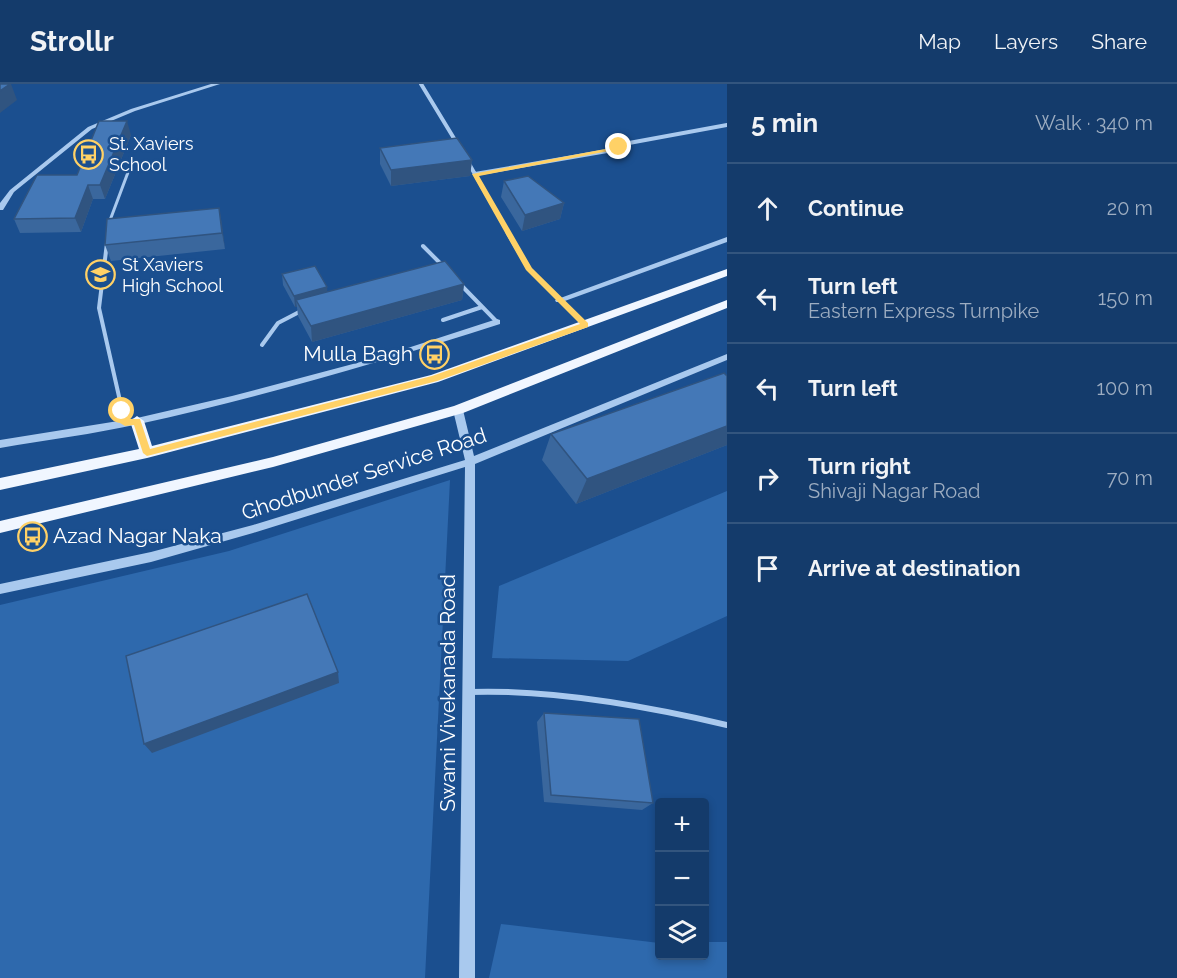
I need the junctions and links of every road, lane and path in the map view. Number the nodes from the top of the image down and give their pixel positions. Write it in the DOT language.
graph roads {
  1 [pos="217,84"];
  2 [pos="421,84"];
  3 [pos="727,125"];
  4 [pos="130,167"];
  5 [pos="475,174"];
  6 [pos="12,191"];
  7 [pos="0,196"];
  8 [pos="0,208"];
  9 [pos="109,226"];
  10 [pos="107,238"];
  11 [pos="727,239"];
  12 [pos="423,246"];
  13 [pos="447,271"];
  14 [pos="727,272"];
  15 [pos="454,278"];
  16 [pos="559,300"];
  17 [pos="727,304"];
  18 [pos="309,308"];
  19 [pos="482,308"];
  20 [pos="443,321"];
  21 [pos="496,322"];
  22 [pos="585,325"];
  23 [pos="262,345"];
  24 [pos="727,357"];
  25 [pos="458,410"];
  26 [pos="131,422"];
  27 [pos="0,444"];
  28 [pos="147,453"];
  29 [pos="470,462"];
  30 [pos="0,484"];
  31 [pos="0,527"];
  32 [pos="0,589"];
  33 [pos="466,693"];
  34 [pos="727,725"];
  35 [pos="466,978"];
  1 -- 6 [label="street"];
  2 -- 5 [label="street"];
  3 -- 5 [label="street"];
  4 -- 9 [label="lane"];
  5 -- 16 [label="street"];
  6 -- 7 [label="street"];
  6 -- 8 [label="street"];
  10 -- 26 [label="lane"];
  11 -- 16 [label="street"];
  12 -- 13 [label="lane"];
  14 -- 22 [label="main road"];
  15 -- 19 [label="lane"];
  16 -- 22 [label="street"];
  17 -- 25 [label="main road"];
  18 -- 23 [label="lane"];
  19 -- 20 [label="lane"];
  19 -- 21 [label="lane"];
  21 -- 26 [label="street"];
  22 -- 28 [label="main road"];
  24 -- 29 [label="street, Ghodbunder Service Road"];
  25 -- 29 [label="street, Swami Vivekanada Road"];
  25 -- 31 [label="main road"];
  26 -- 27 [label="street"];
  26 -- 28 [label="main road"];
  28 -- 30 [label="main road"];
  29 -- 32 [label="street, Ghodbunder Service Road"];
  29 -- 33 [label="street, Swami Vivekanada Road"];
  33 -- 34 [label="lane"];
  33 -- 35 [label="street, Swami Vivekanada Road"];
}
